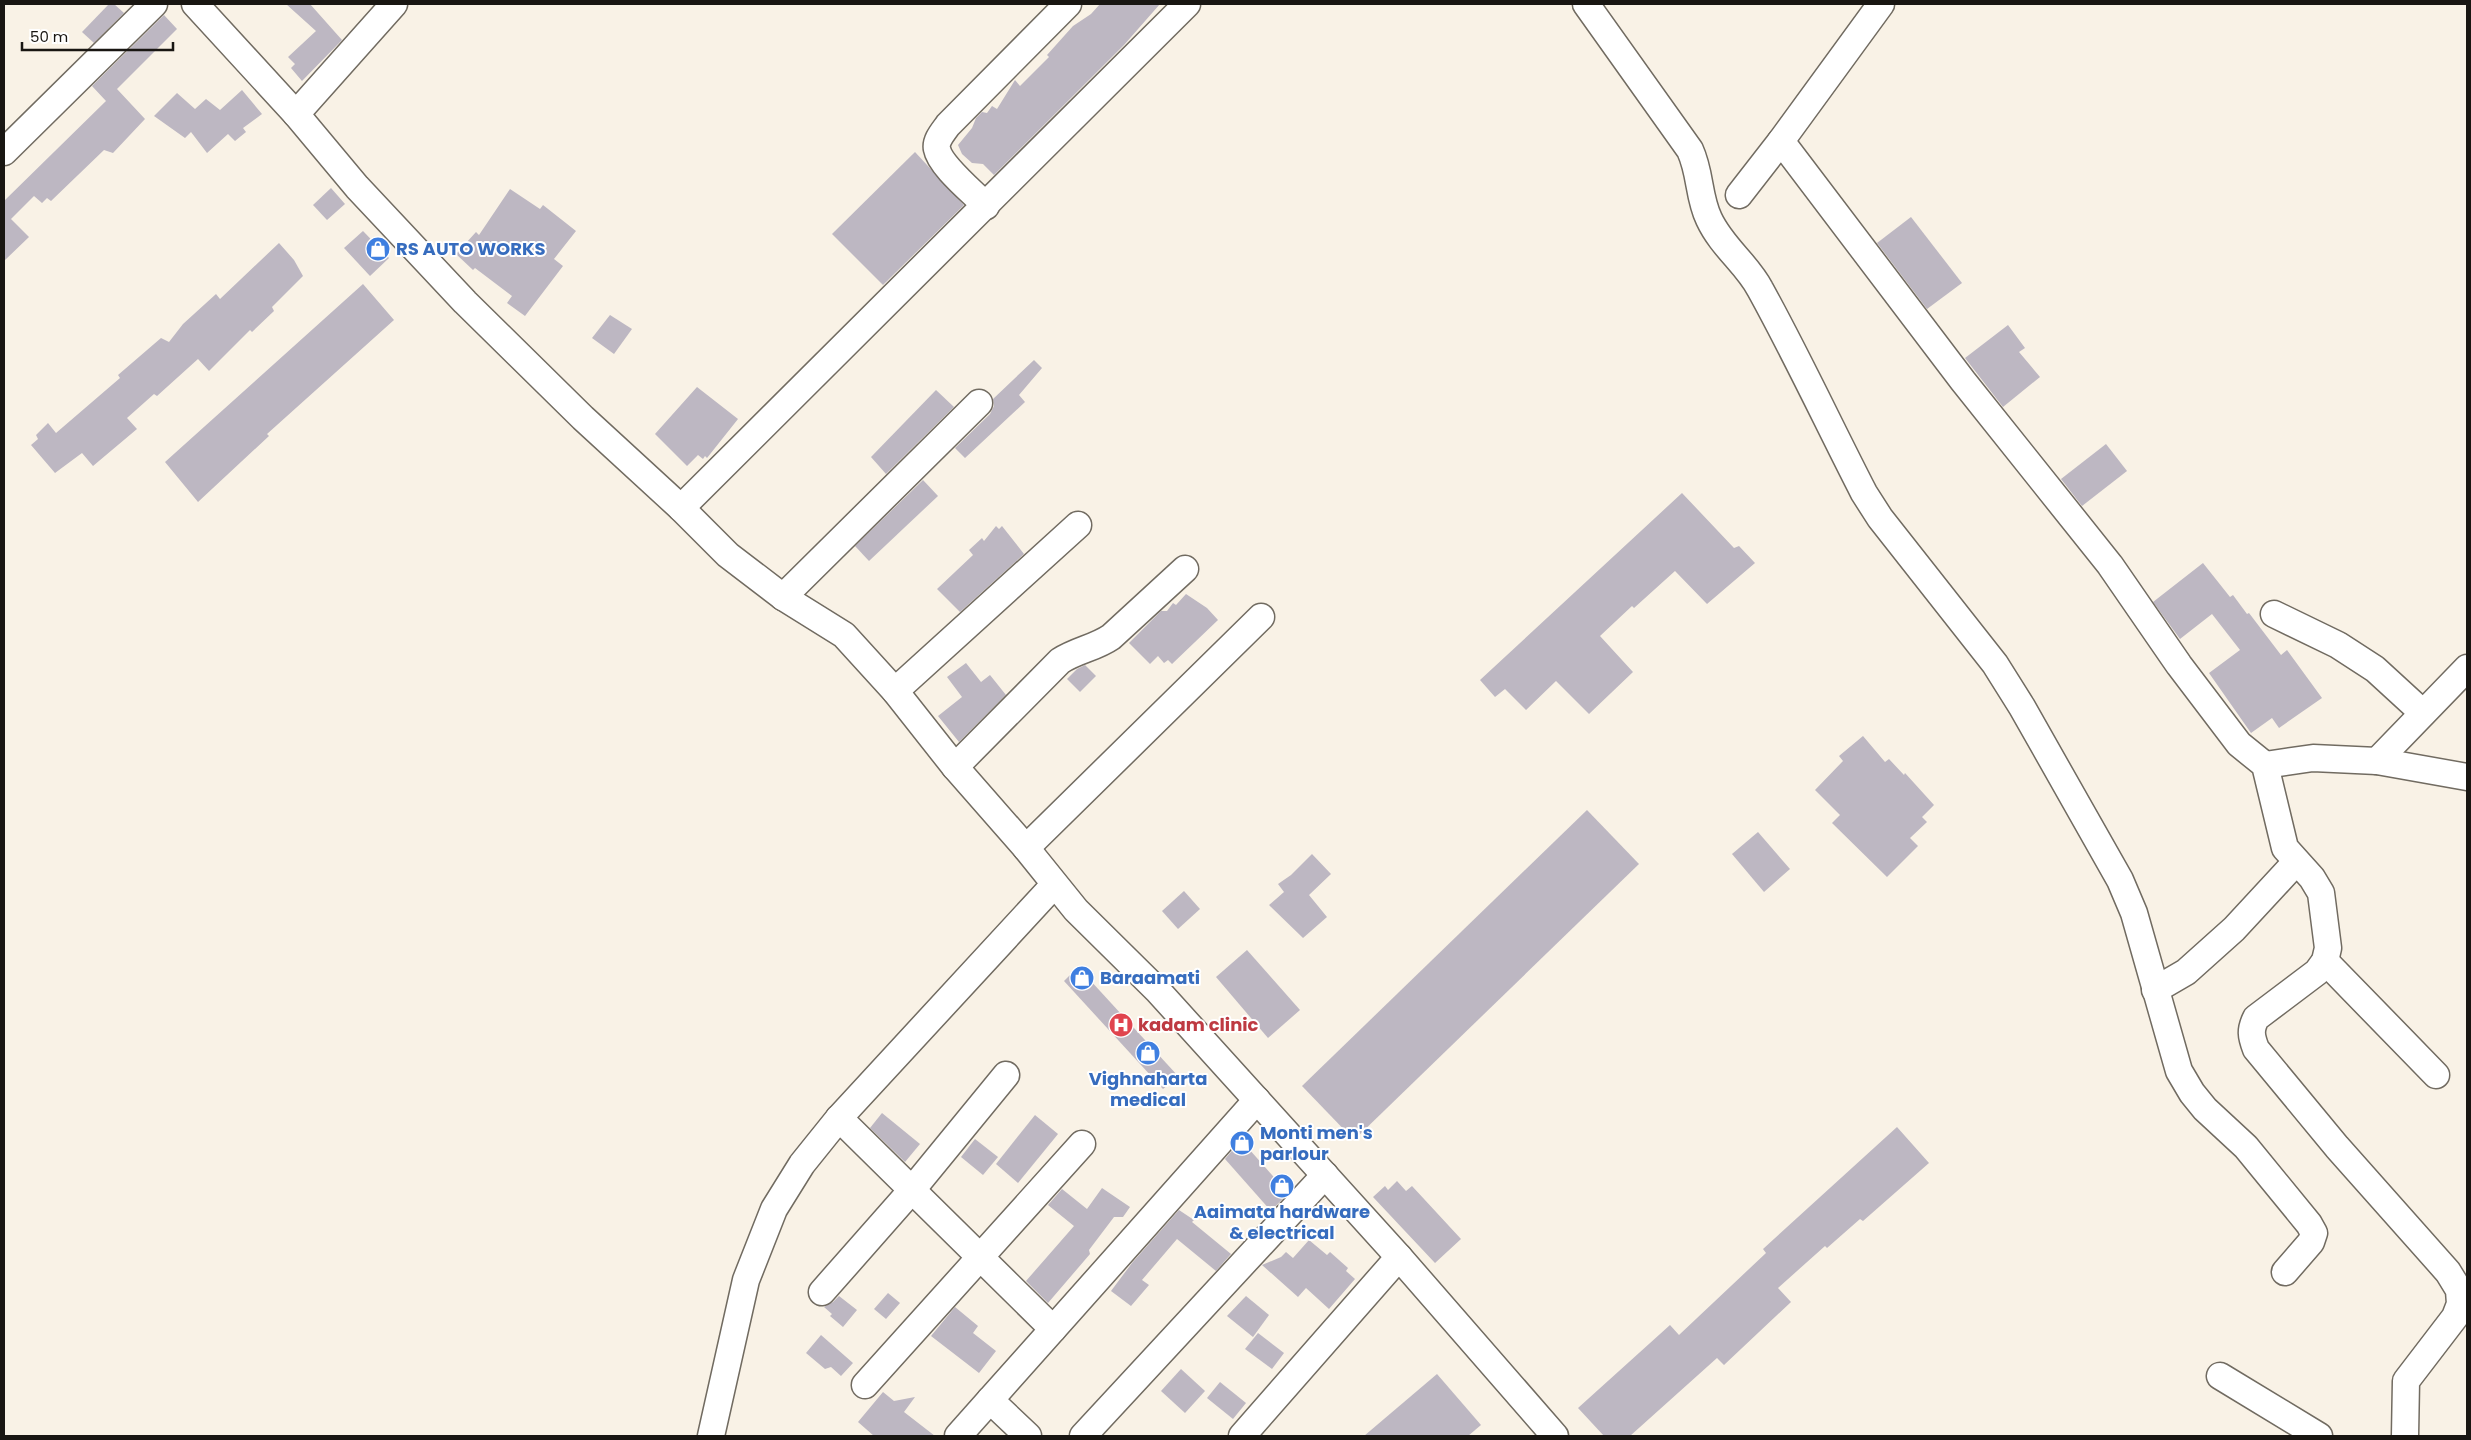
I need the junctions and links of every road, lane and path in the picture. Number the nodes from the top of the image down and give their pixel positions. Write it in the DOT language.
graph roads {
  1 [pos="154,4"];
  2 [pos="195,4"];
  3 [pos="394,4"];
  4 [pos="1068,4"];
  5 [pos="1187,4"];
  6 [pos="1586,4"];
  7 [pos="1881,4"];
  8 [pos="296,114"];
  9 [pos="1781,141"];
  10 [pos="4,152"];
  11 [pos="1739,194"];
  12 [pos="986,206"];
  13 [pos="979,403"];
  14 [pos="681,508"];
  15 [pos="1078,525"];
  16 [pos="1185,569"];
  17 [pos="783,597"];
  18 [pos="2274,614"];
  19 [pos="1261,617"];
  20 [pos="2467,668"];
  21 [pos="895,691"];
  22 [pos="2423,713"];
  23 [pos="2376,760"];
  24 [pos="2265,764"];
  25 [pos="955,767"];
  26 [pos="2467,777"];
  27 [pos="1026,848"];
  28 [pos="2296,862"];
  29 [pos="1054,885"];
  30 [pos="2325,961"];
  31 [pos="2155,990"];
  32 [pos="1006,1075"];
  33 [pos="2436,1075"];
  34 [pos="1257,1100"];
  35 [pos="839,1118"];
  36 [pos="1082,1144"];
  37 [pos="1325,1175"];
  38 [pos="911,1191"];
  39 [pos="980,1257"];
  40 [pos="1399,1257"];
  41 [pos="2285,1272"];
  42 [pos="822,1292"];
  43 [pos="1053,1329"];
  44 [pos="2220,1376"];
  45 [pos="865,1385"];
  46 [pos="990,1400"];
  47 [pos="711,1436"];
  48 [pos="958,1436"];
  49 [pos="1028,1436"];
  50 [pos="1083,1436"];
  51 [pos="1242,1436"];
  52 [pos="1555,1436"];
  53 [pos="2319,1436"];
  54 [pos="2405,1436"];
  1 -- 10 [label="street"];
  2 -- 8 [label="street"];
  3 -- 8 [label="street"];
  4 -- 12 [label="street"];
  5 -- 12 [label="street"];
  6 -- 31 [label="street"];
  7 -- 9 [label="street"];
  8 -- 14 [label="street"];
  9 -- 11 [label="street"];
  9 -- 24 [label="street"];
  12 -- 14 [label="street"];
  13 -- 17 [label="street"];
  14 -- 17 [label="street"];
  15 -- 21 [label="street"];
  16 -- 25 [label="street"];
  17 -- 21 [label="street"];
  18 -- 22 [label="street"];
  19 -- 27 [label="street"];
  20 -- 22 [label="street"];
  21 -- 25 [label="street"];
  22 -- 23 [label="street"];
  23 -- 24 [label="street"];
  23 -- 26 [label="street"];
  24 -- 28 [label="street"];
  25 -- 27 [label="street"];
  27 -- 29 [label="street"];
  28 -- 30 [label="street"];
  28 -- 31 [label="street"];
  29 -- 34 [label="street"];
  29 -- 35 [label="street"];
  30 -- 33 [label="street"];
  30 -- 54 [label="street"];
  31 -- 41 [label="street"];
  32 -- 38 [label="street"];
  34 -- 37 [label="street"];
  34 -- 43 [label="street"];
  35 -- 38 [label="street"];
  35 -- 47 [label="street"];
  36 -- 39 [label="street"];
  37 -- 40 [label="street"];
  37 -- 50 [label="street"];
  38 -- 39 [label="street"];
  38 -- 42 [label="street"];
  39 -- 43 [label="street"];
  39 -- 45 [label="street"];
  40 -- 51 [label="street"];
  40 -- 52 [label="street"];
  43 -- 46 [label="street"];
  44 -- 53 [label="street"];
  46 -- 48 [label="street"];
  46 -- 49 [label="street"];
}
